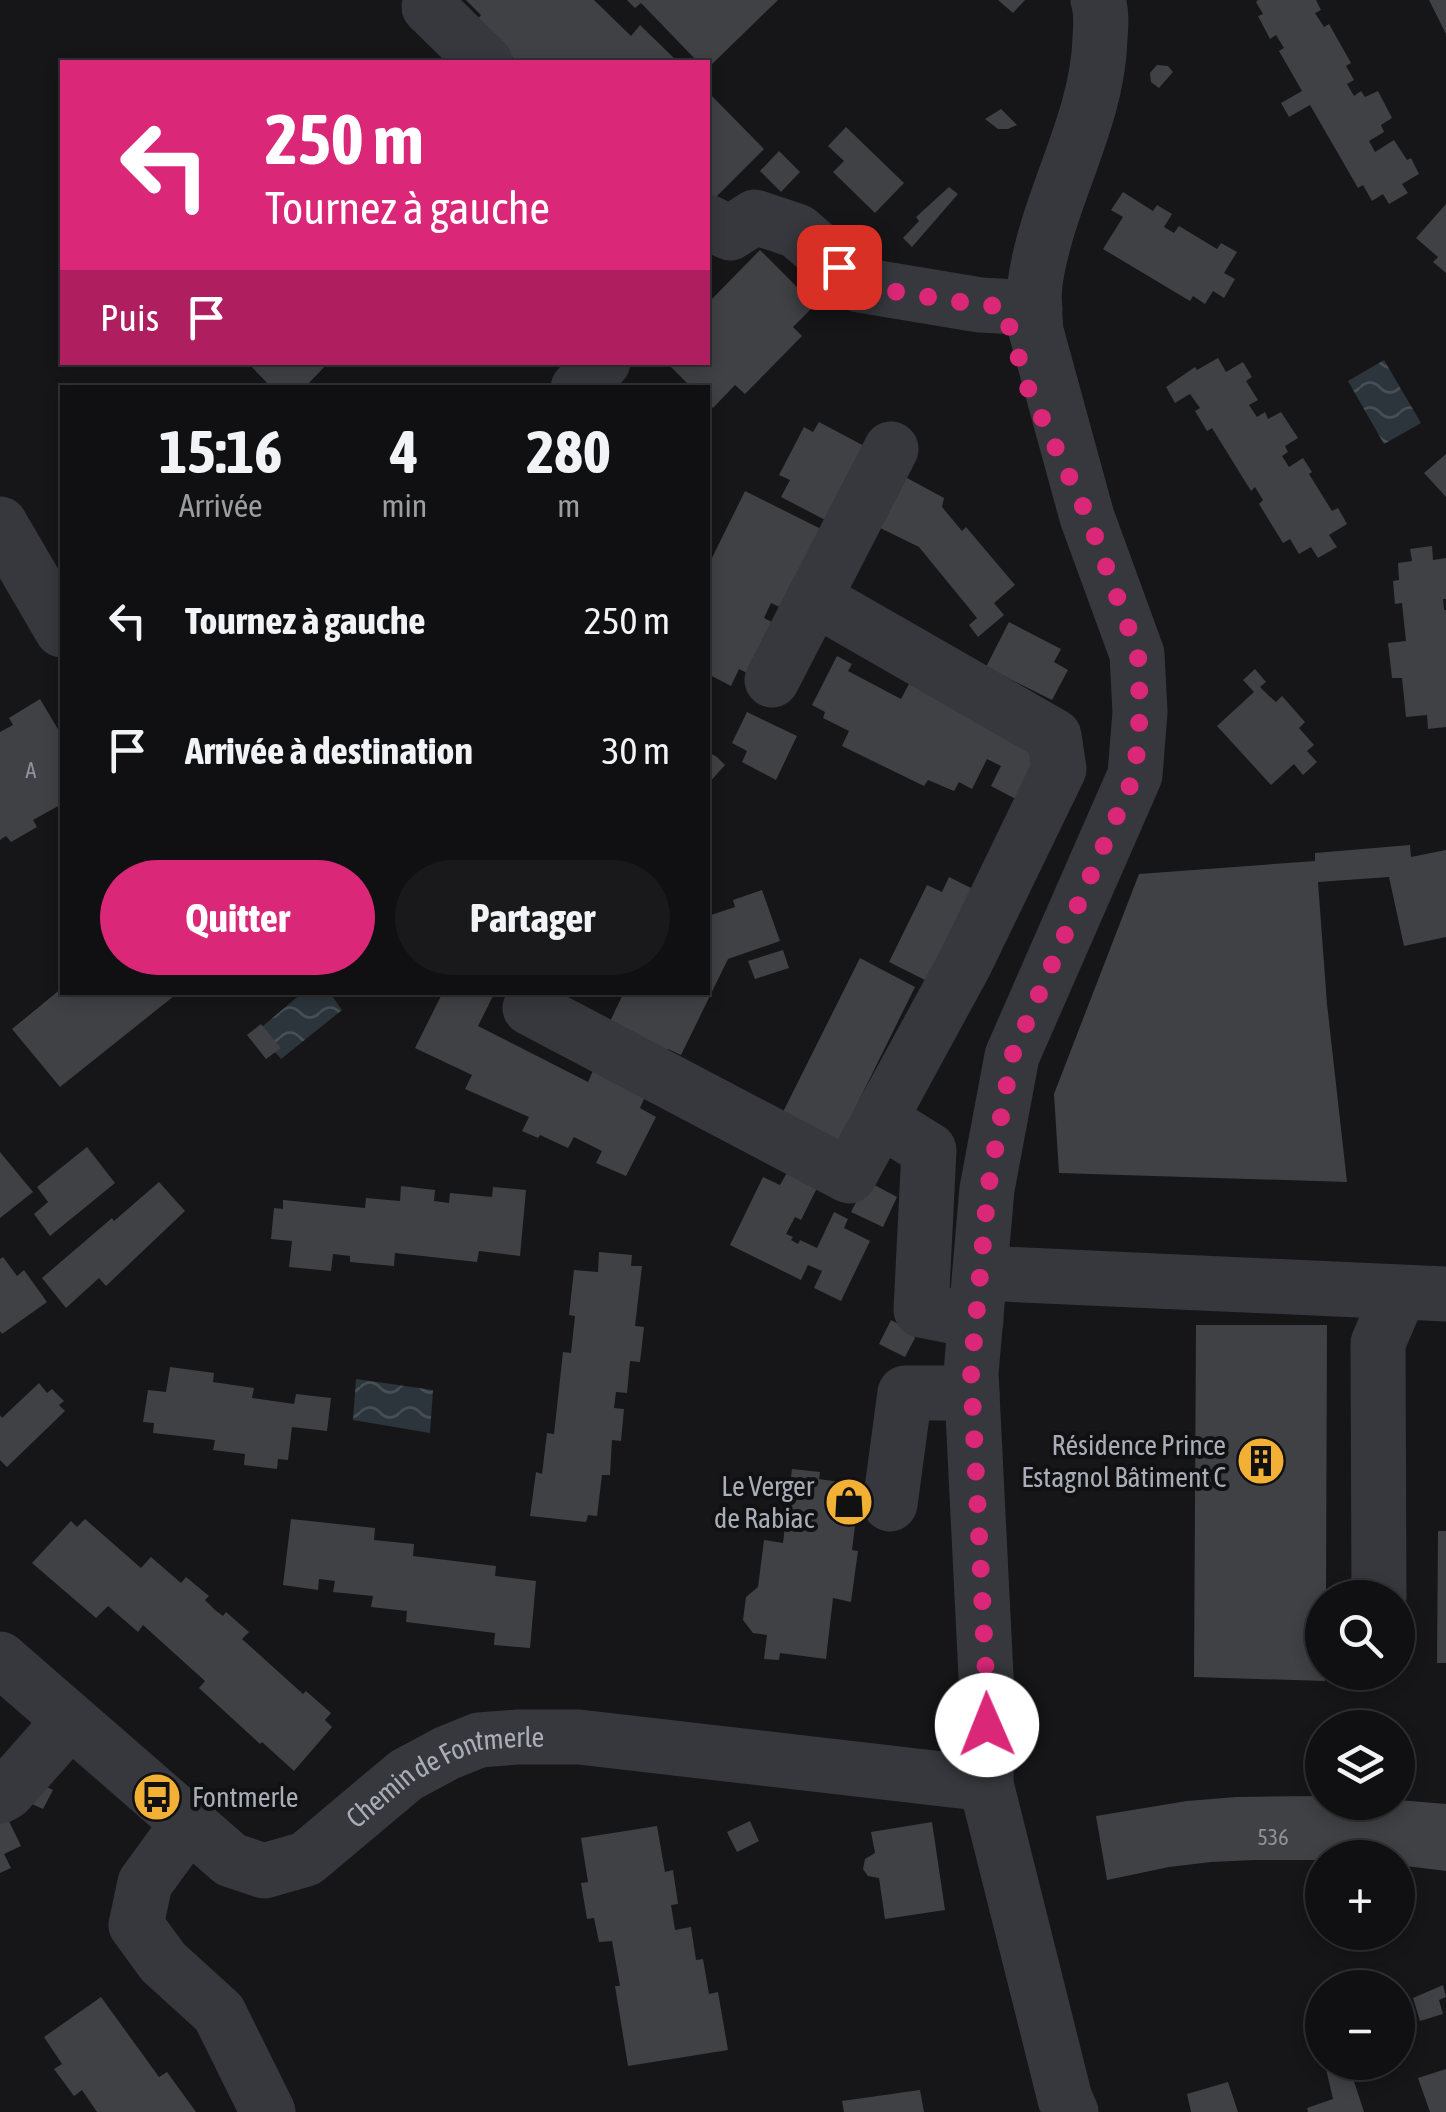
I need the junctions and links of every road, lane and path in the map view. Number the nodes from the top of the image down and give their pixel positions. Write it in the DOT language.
graph roads {
  1 [pos="1064,0"];
  2 [pos="1098,0"];
  3 [pos="429,7"];
  4 [pos="482,60"];
  5 [pos="1045,183"];
  6 [pos="715,237"];
  7 [pos="1019,307"];
  8 [pos="600,365"];
  9 [pos="581,385"];
  10 [pos="891,449"];
  11 [pos="0,524"];
  12 [pos="814,598"];
  13 [pos="60,627"];
  14 [pos="772,680"];
  15 [pos="530,1008"];
  16 [pos="881,1120"];
  17 [pos="1422,1294"];
  18 [pos="978,1297"];
  19 [pos="972,1393"];
  20 [pos="890,1504"];
  21 [pos="1379,1580"];
  22 [pos="0,1659"];
  23 [pos="70,1721"];
  24 [pos="986,1784"];
  25 [pos="0,1796"];
  26 [pos="188,1824"];
  27 [pos="268,2112"];
  28 [pos="1071,2112"];
  1 -- 5 [label="street"];
  2 -- 5 [label="street"];
  3 -- 4 [label="street"];
  5 -- 7 [label="street"];
  6 -- 7 [label="street"];
  7 -- 18 [label="street"];
  8 -- 9 [label="street"];
  10 -- 12 [label="street"];
  11 -- 13 [label="street"];
  12 -- 14 [label="street"];
  12 -- 16 [label="street"];
  15 -- 16 [label="street"];
  16 -- 18 [label="street"];
  17 -- 18 [label="street"];
  17 -- 21 [label="street"];
  18 -- 19 [label="street"];
  19 -- 20 [label="street"];
  19 -- 24 [label="street"];
  22 -- 23 [label="street, Chemin de Fontmerle"];
  23 -- 25 [label="street"];
  23 -- 26 [label="street, Chemin de Fontmerle"];
  24 -- 26 [label="street, Chemin de Fontmerle"];
  24 -- 28 [label="street"];
  26 -- 27 [label="street"];
}
